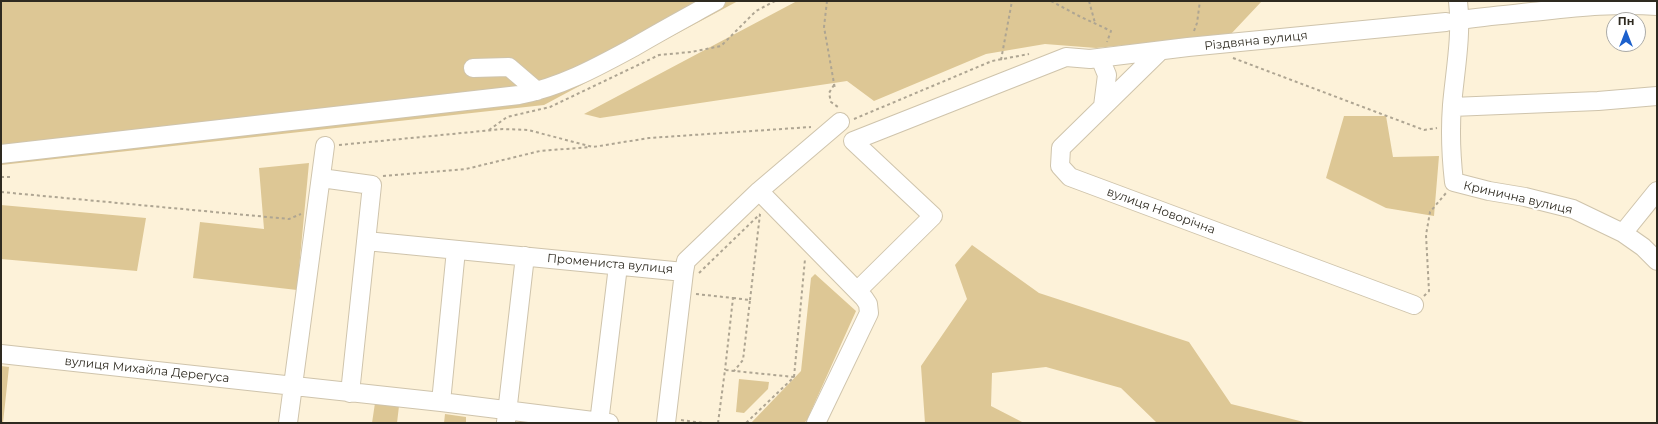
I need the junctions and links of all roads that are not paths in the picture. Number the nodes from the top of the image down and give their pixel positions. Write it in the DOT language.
graph roads {
  1 [pos="716,1"];
  2 [pos="1458,1"];
  3 [pos="1657,6"];
  4 [pos="1453,21"];
  5 [pos="1160,51"];
  6 [pos="1095,58"];
  7 [pos="473,68"];
  8 [pos="537,92"];
  9 [pos="1657,96"];
  10 [pos="1103,106"];
  11 [pos="1452,107"];
  12 [pos="839,114"];
  13 [pos="325,146"];
  14 [pos="1,154"];
  15 [pos="321,178"];
  16 [pos="759,191"];
  17 [pos="1657,191"];
  18 [pos="1623,233"];
  19 [pos="366,240"];
  20 [pos="456,250"];
  21 [pos="525,256"];
  22 [pos="1657,262"];
  23 [pos="618,266"];
  24 [pos="691,273"];
  25 [pos="858,291"];
  26 [pos="1414,305"];
  27 [pos="1,354"];
  28 [pos="292,387"];
  29 [pos="350,393"];
  30 [pos="441,402"];
  31 [pos="506,417"];
  32 [pos="529,418"];
  33 [pos="288,423"];
  34 [pos="602,423"];
  35 [pos="666,423"];
  36 [pos="816,423"];
  1 -- 8 [label="street"];
  2 -- 4 [label="street, Кринична вулиця"];
  3 -- 4 [label="street, Різдвяна вулиця"];
  4 -- 5 [label="street, Різдвяна вулиця"];
  4 -- 11 [label="street, Кринична вулиця"];
  5 -- 6 [label="street, Різдвяна вулиця"];
  5 -- 10 [label="street, вулиця Новорічна"];
  6 -- 10 [label="street"];
  6 -- 25 [label="street, Різдвяна вулиця"];
  7 -- 8 [label="street"];
  8 -- 14 [label="street"];
  9 -- 11 [label="street"];
  10 -- 26 [label="street, вулиця Новорічна"];
  11 -- 18 [label="street, Кринична вулиця"];
  12 -- 16 [label="street, Промениста вулиця"];
  13 -- 15 [label="street"];
  15 -- 19 [label="street"];
  15 -- 28 [label="street"];
  16 -- 24 [label="street, Промениста вулиця"];
  16 -- 25 [label="street"];
  17 -- 18 [label="street"];
  18 -- 22 [label="street, Кринична вулиця"];
  19 -- 20 [label="street, Промениста вулиця"];
  19 -- 29 [label="street"];
  20 -- 21 [label="street, Промениста вулиця"];
  20 -- 30 [label="street"];
  21 -- 23 [label="street, Промениста вулиця"];
  21 -- 31 [label="street"];
  23 -- 24 [label="street, Промениста вулиця"];
  23 -- 34 [label="street"];
  24 -- 35 [label="street"];
  25 -- 36 [label="street"];
  27 -- 28 [label="street, вулиця Михайла Дерегуса"];
  28 -- 29 [label="street, вулиця Михайла Дерегуса"];
  28 -- 33 [label="street"];
  29 -- 30 [label="street, вулиця Михайла Дерегуса"];
  30 -- 31 [label="street, вулиця Михайла Дерегуса"];
  31 -- 32 [label="street, вулиця Михайла Дерегуса"];
  32 -- 34 [label="street, вулиця Михайла Дерегуса"];
}
